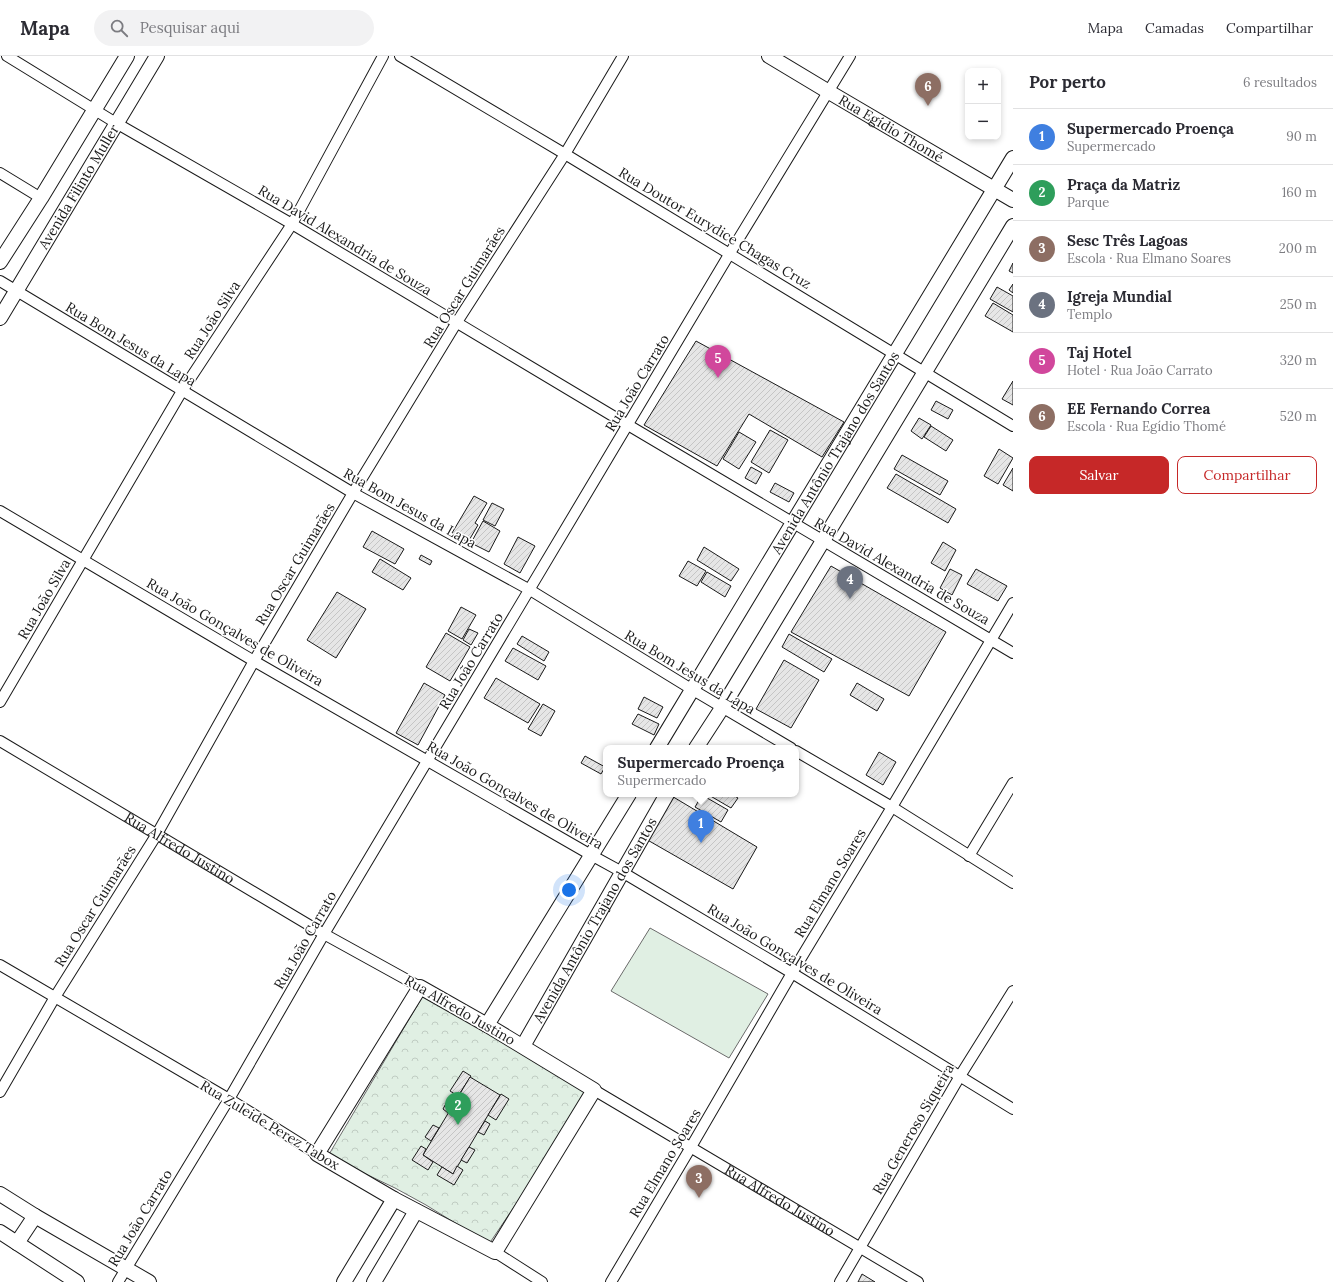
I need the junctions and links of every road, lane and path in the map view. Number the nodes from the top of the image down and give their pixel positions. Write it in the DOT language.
graph roads {
  1 [pos="7,56"];
  2 [pos="126,56"];
  3 [pos="157,56"];
  4 [pos="383,56"];
  5 [pos="400,56"];
  6 [pos="623,56"];
  7 [pos="769,56"];
  8 [pos="850,56"];
  9 [pos="828,92"];
  10 [pos="95,109"];
  11 [pos="116,123"];
  12 [pos="565,154"];
  13 [pos="1013,158"];
  14 [pos="0,173"];
  15 [pos="994,189"];
  16 [pos="41,198"];
  17 [pos="1013,200"];
  18 [pos="292,224"];
  19 [pos="1013,226"];
  20 [pos="730,253"];
  21 [pos="0,262"];
  22 [pos="0,281"];
  23 [pos="16,290"];
  24 [pos="0,318"];
  25 [pos="457,322"];
  26 [pos="894,353"];
  27 [pos="926,372"];
  28 [pos="182,391"];
  29 [pos="628,425"];
  30 [pos="1013,426"];
  31 [pos="353,493"];
  32 [pos="0,511"];
  33 [pos="793,523"];
  34 [pos="823,541"];
  35 [pos="83,559"];
  36 [pos="530,590"];
  37 [pos="1013,603"];
  38 [pos="991,640"];
  39 [pos="1013,653"];
  40 [pos="254,661"];
  41 [pos="693,690"];
  42 [pos="0,702"];
  43 [pos="722,708"];
  44 [pos="0,741"];
  45 [pos="659,745"];
  46 [pos="698,745"];
  47 [pos="786,745"];
  48 [pos="799,753"];
  49 [pos="428,760"];
  50 [pos="1013,783"];
  51 [pos="627,797"];
  52 [pos="665,797"];
  53 [pos="892,807"];
  54 [pos="156,834"];
  55 [pos="591,855"];
  56 [pos="969,856"];
  57 [pos="622,872"];
  58 [pos="1013,883"];
  59 [pos="324,934"];
  60 [pos="0,965"];
  61 [pos="792,973"];
  62 [pos="420,987"];
  63 [pos="1013,992"];
  64 [pos="55,997"];
  65 [pos="487,1025"];
  66 [pos="523,1046"];
  67 [pos="960,1076"];
  68 [pos="594,1090"];
  69 [pos="0,1092"];
  70 [pos="229,1099"];
  71 [pos="1013,1108"];
  72 [pos="691,1147"];
  73 [pos="317,1154"];
  74 [pos="0,1194"];
  75 [pos="394,1199"];
  76 [pos="416,1211"];
  77 [pos="35,1216"];
  78 [pos="0,1232"];
  79 [pos="17,1243"];
  80 [pos="861,1248"];
  81 [pos="495,1252"];
  82 [pos="126,1268"];
  83 [pos="77,1282"];
  84 [pos="118,1282"];
  85 [pos="149,1282"];
  86 [pos="344,1282"];
  87 [pos="374,1282"];
  88 [pos="542,1282"];
  89 [pos="611,1282"];
  90 [pos="840,1282"];
  91 [pos="918,1282"];
  1 -- 10 [label="street"];
  2 -- 10 [label="main road, Avenida Filinto Muller"];
  3 -- 11 [label="main road, Avenida Filinto Muller"];
  4 -- 18 [label="street, Rua João Silva"];
  5 -- 12 [label="street, Rua Doutor Eurydice Chagas Cruz"];
  6 -- 12 [label="street, Rua Oscar Guimarães"];
  7 -- 9 [label="main road, Rua Egídio Thomé"];
  8 -- 9 [label="street, Rua João Carrato"];
  9 -- 15 [label="main road, Rua Egídio Thomé"];
  9 -- 20 [label="street, Rua João Carrato"];
  10 -- 11 [label="street, Rua David Alexandria de Souza"];
  10 -- 16 [label="main road, Avenida Filinto Muller"];
  11 -- 18 [label="street, Rua David Alexandria de Souza"];
  11 -- 23 [label="main road, Avenida Filinto Muller"];
  12 -- 20 [label="street, Rua Doutor Eurydice Chagas Cruz"];
  12 -- 25 [label="street, Rua Oscar Guimarães"];
  13 -- 15 [label="main road, Avenida Antônio Trajano dos Santos"];
  14 -- 16 [label="street"];
  15 -- 17 [label="main road, Rua Egídio Thomé"];
  15 -- 26 [label="main road, Avenida Antônio Trajano dos Santos"];
  16 -- 21 [label="main road, Avenida Filinto Muller"];
  18 -- 25 [label="street, Rua David Alexandria de Souza"];
  18 -- 28 [label="street, Rua João Silva"];
  19 -- 27 [label="main road"];
  20 -- 26 [label="street, Rua Doutor Eurydice Chagas Cruz"];
  20 -- 29 [label="street, Rua João Carrato"];
  22 -- 23 [label="street, Rua Bom Jesus da Lapa"];
  23 -- 24 [label="main road, Avenida Filinto Muller"];
  23 -- 28 [label="street, Rua Bom Jesus da Lapa"];
  25 -- 29 [label="street, Rua David Alexandria de Souza"];
  25 -- 31 [label="street, Rua Oscar Guimarães"];
  26 -- 27 [label="street, Rua Doutor Eurydice Chagas Cruz"];
  26 -- 33 [label="main road, Avenida Antônio Trajano dos Santos"];
  27 -- 30 [label="street, Rua Doutor Eurydice Chagas Cruz"];
  27 -- 34 [label="main road"];
  28 -- 31 [label="street, Rua Bom Jesus da Lapa"];
  28 -- 35 [label="street, Rua João Silva"];
  29 -- 33 [label="street, Rua David Alexandria de Souza"];
  29 -- 36 [label="street, Rua João Carrato"];
  31 -- 36 [label="street, Rua Bom Jesus da Lapa"];
  31 -- 40 [label="street, Rua Oscar Guimarães"];
  32 -- 35 [label="street, Rua João Gonçalves de Oliveira"];
  33 -- 34 [label="street, Rua David Alexandria de Souza"];
  33 -- 41 [label="main road, Avenida Antônio Trajano dos Santos"];
  34 -- 38 [label="street, Rua David Alexandria de Souza"];
  34 -- 43 [label="main road"];
  35 -- 40 [label="street, Rua João Gonçalves de Oliveira"];
  35 -- 42 [label="street, Rua João Silva"];
  36 -- 41 [label="street, Rua Bom Jesus da Lapa"];
  36 -- 49 [label="street, Rua João Carrato"];
  37 -- 38 [label="street, Rua Elmano Soares"];
  38 -- 39 [label="street, Rua David Alexandria de Souza"];
  38 -- 53 [label="street, Rua Elmano Soares"];
  40 -- 49 [label="street, Rua João Gonçalves de Oliveira"];
  40 -- 54 [label="street, Rua Oscar Guimarães"];
  41 -- 43 [label="street, Rua Bom Jesus da Lapa"];
  41 -- 45 [label="main road, Avenida Antônio Trajano dos Santos"];
  43 -- 46 [label="main road"];
  43 -- 47 [label="street, Rua Bom Jesus da Lapa"];
  44 -- 54 [label="street, Rua Alfredo Justino"];
  48 -- 53 [label="street"];
  49 -- 55 [label="street, Rua João Gonçalves de Oliveira"];
  49 -- 59 [label="street, Rua João Carrato"];
  50 -- 56 [label="street"];
  51 -- 55 [label="main road"];
  52 -- 57 [label="main road, Avenida Antônio Trajano dos Santos"];
  53 -- 56 [label="street"];
  53 -- 61 [label="street, Rua Elmano Soares"];
  54 -- 59 [label="street, Rua Alfredo Justino"];
  54 -- 64 [label="street, Rua Oscar Guimarães"];
  55 -- 57 [label="street, Rua João Gonçalves de Oliveira"];
  55 -- 65 [label="main road"];
  56 -- 58 [label="street"];
  57 -- 61 [label="street, Rua João Gonçalves de Oliveira"];
  57 -- 66 [label="main road, Avenida Antônio Trajano dos Santos"];
  59 -- 62 [label="street, Rua Alfredo Justino"];
  59 -- 70 [label="street, Rua João Carrato"];
  60 -- 64 [label="street, Rua Zuleide Perez Tabox"];
  61 -- 67 [label="street, Rua João Gonçalves de Oliveira"];
  61 -- 72 [label="street, Rua Elmano Soares"];
  62 -- 65 [label="main road, Rua Alfredo Justino"];
  62 -- 73 [label="main road"];
  63 -- 67 [label="street, Rua Generoso Siqueira"];
  64 -- 69 [label="street, Rua Oscar Guimarães"];
  64 -- 70 [label="street, Rua Zuleide Perez Tabox"];
  65 -- 66 [label="main road, Rua Alfredo Justino"];
  66 -- 68 [label="main road, Rua Alfredo Justino"];
  67 -- 71 [label="street, Rua João Gonçalves de Oliveira"];
  67 -- 80 [label="street, Rua Generoso Siqueira"];
  68 -- 72 [label="street, Rua Alfredo Justino"];
  68 -- 81 [label="main road"];
  70 -- 73 [label="street, Rua Zuleide Perez Tabox"];
  70 -- 82 [label="street, Rua João Carrato"];
  72 -- 80 [label="street, Rua Alfredo Justino"];
  72 -- 89 [label="street, Rua Elmano Soares"];
  73 -- 75 [label="main road, Rua Zuleide Perez Tabox"];
  74 -- 77 [label="main road"];
  75 -- 76 [label="main road, Rua Zuleide Perez Tabox"];
  75 -- 86 [label="main road"];
  76 -- 81 [label="main road, Rua Zuleide Perez Tabox"];
  76 -- 87 [label="main road"];
  77 -- 79 [label="main road"];
  77 -- 82 [label="main road"];
  78 -- 79 [label="main road"];
  79 -- 83 [label="main road"];
  80 -- 90 [label="street, Rua Generoso Siqueira"];
  80 -- 91 [label="street, Rua Alfredo Justino"];
  81 -- 88 [label="street, Rua Zuleide Perez Tabox"];
  82 -- 84 [label="street, Rua João Carrato"];
  82 -- 85 [label="main road"];
}
